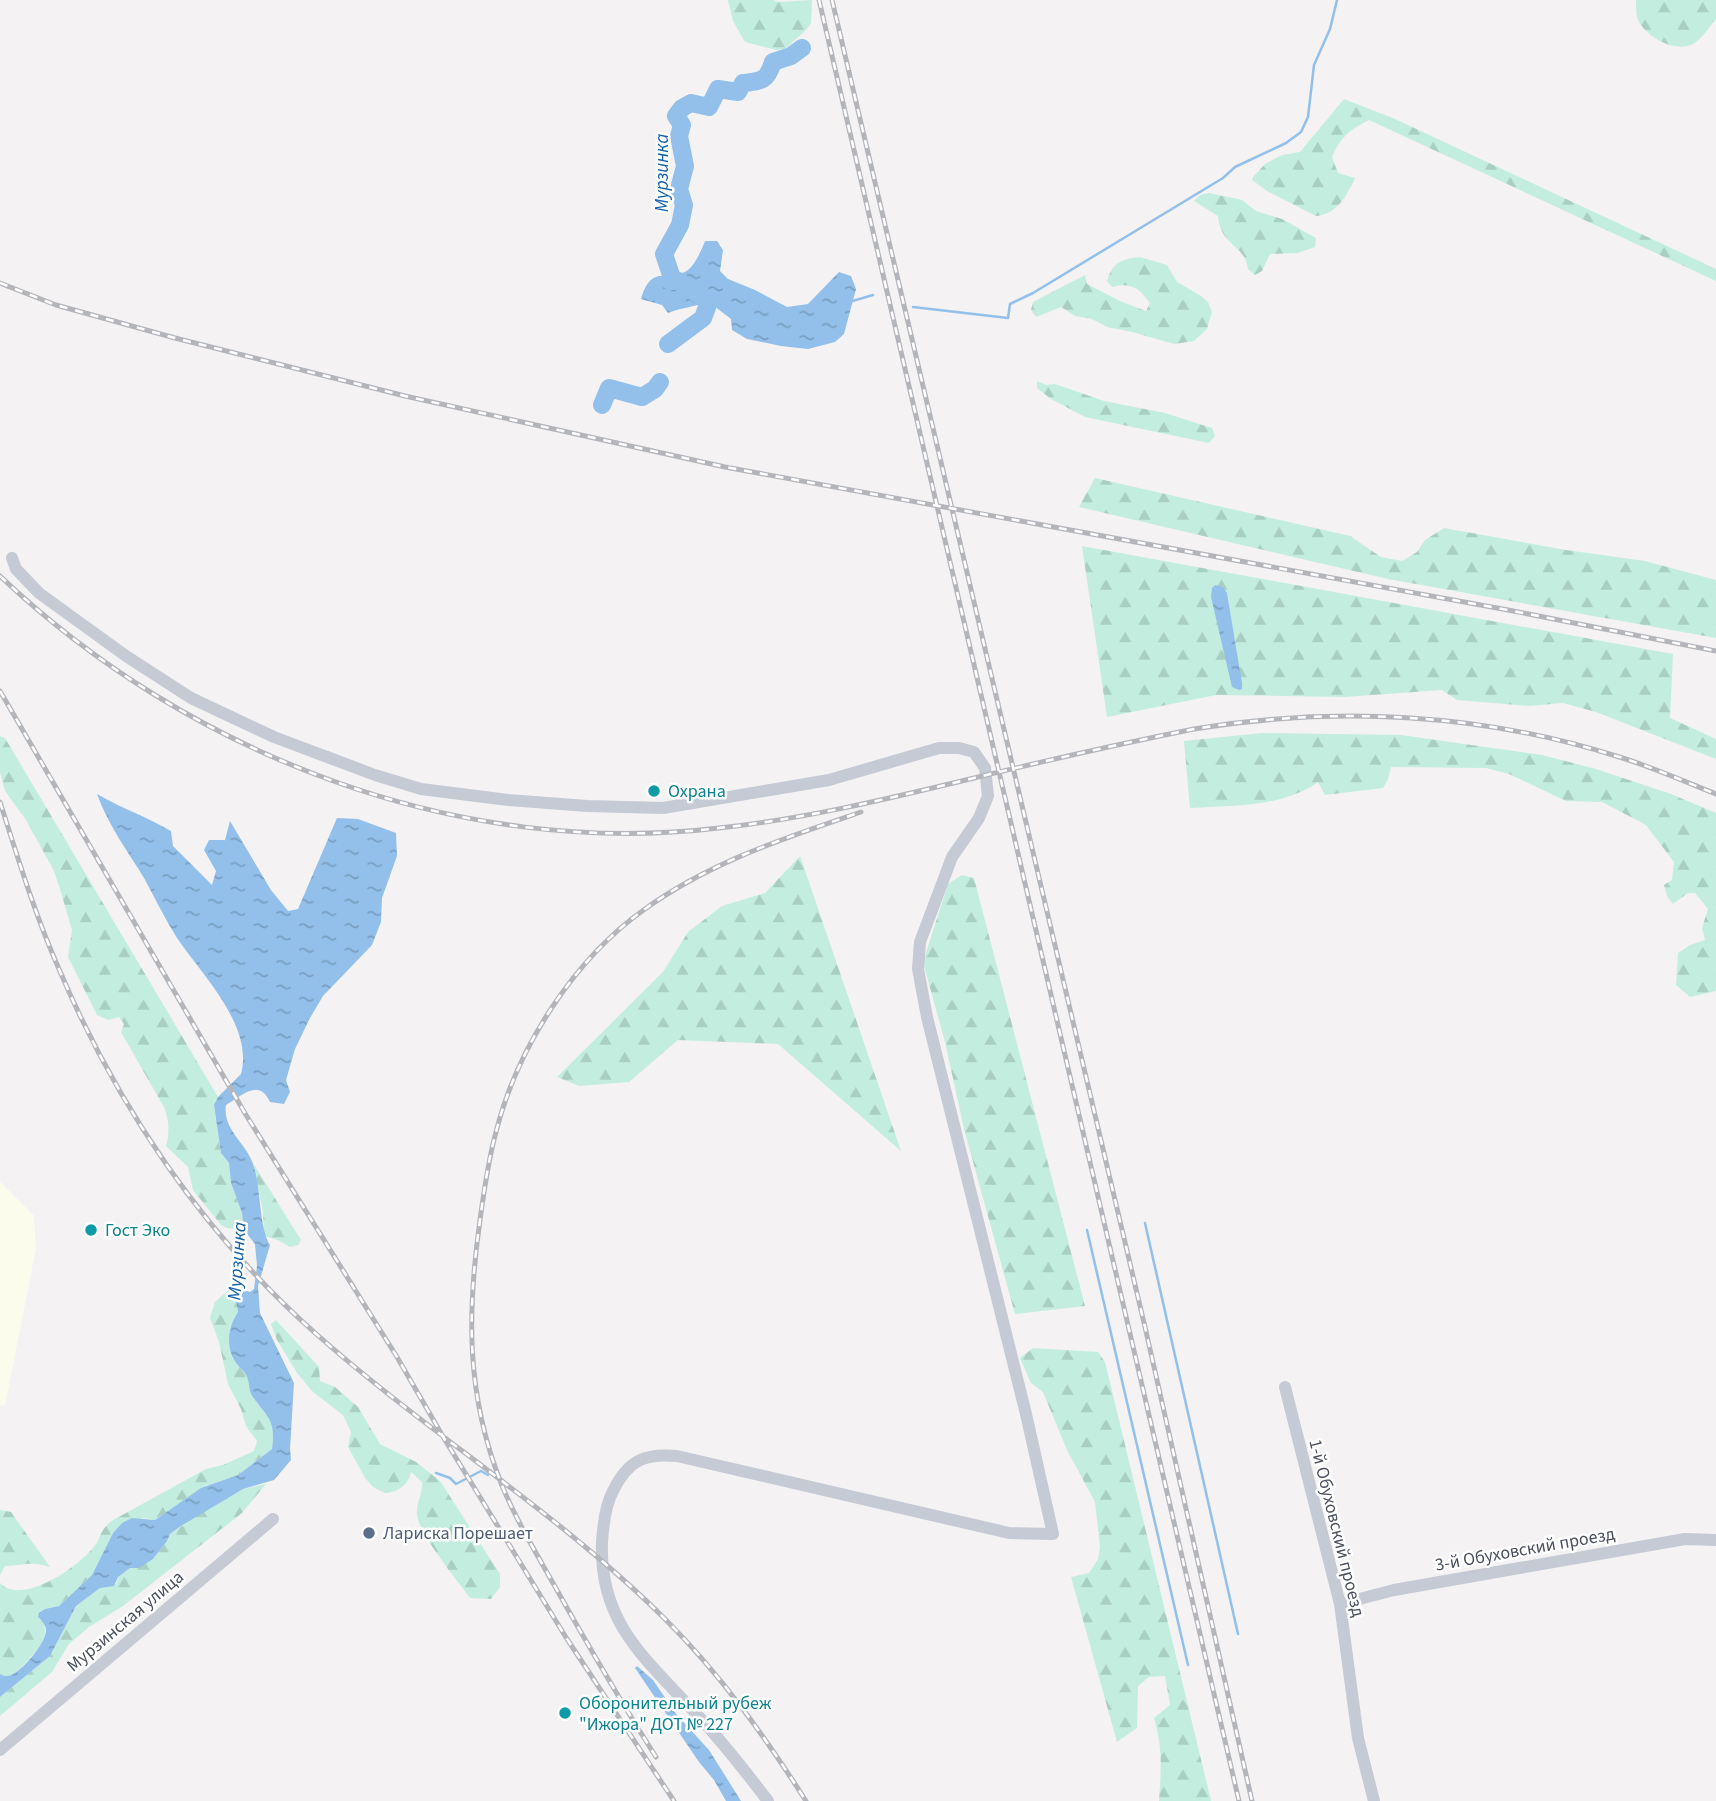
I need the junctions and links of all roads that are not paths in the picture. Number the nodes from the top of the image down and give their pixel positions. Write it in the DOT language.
graph roads {
  1 [pos="12,558"];
  2 [pos="1285,1387"];
  3 [pos="273,1520"];
  4 [pos="1716,1540"];
  5 [pos="1340,1604"];
  6 [pos="0,1750"];
  7 [pos="768,1801"];
  8 [pos="1374,1801"];
  1 -- 7 [label="street"];
  2 -- 5 [label="street, 1-й Обуховский проезд"];
  3 -- 6 [label="street, Мурзинская улица"];
  4 -- 5 [label="street, 3-й Обуховский проезд"];
  5 -- 8 [label="street, 1-й Обуховский проезд"];
}
